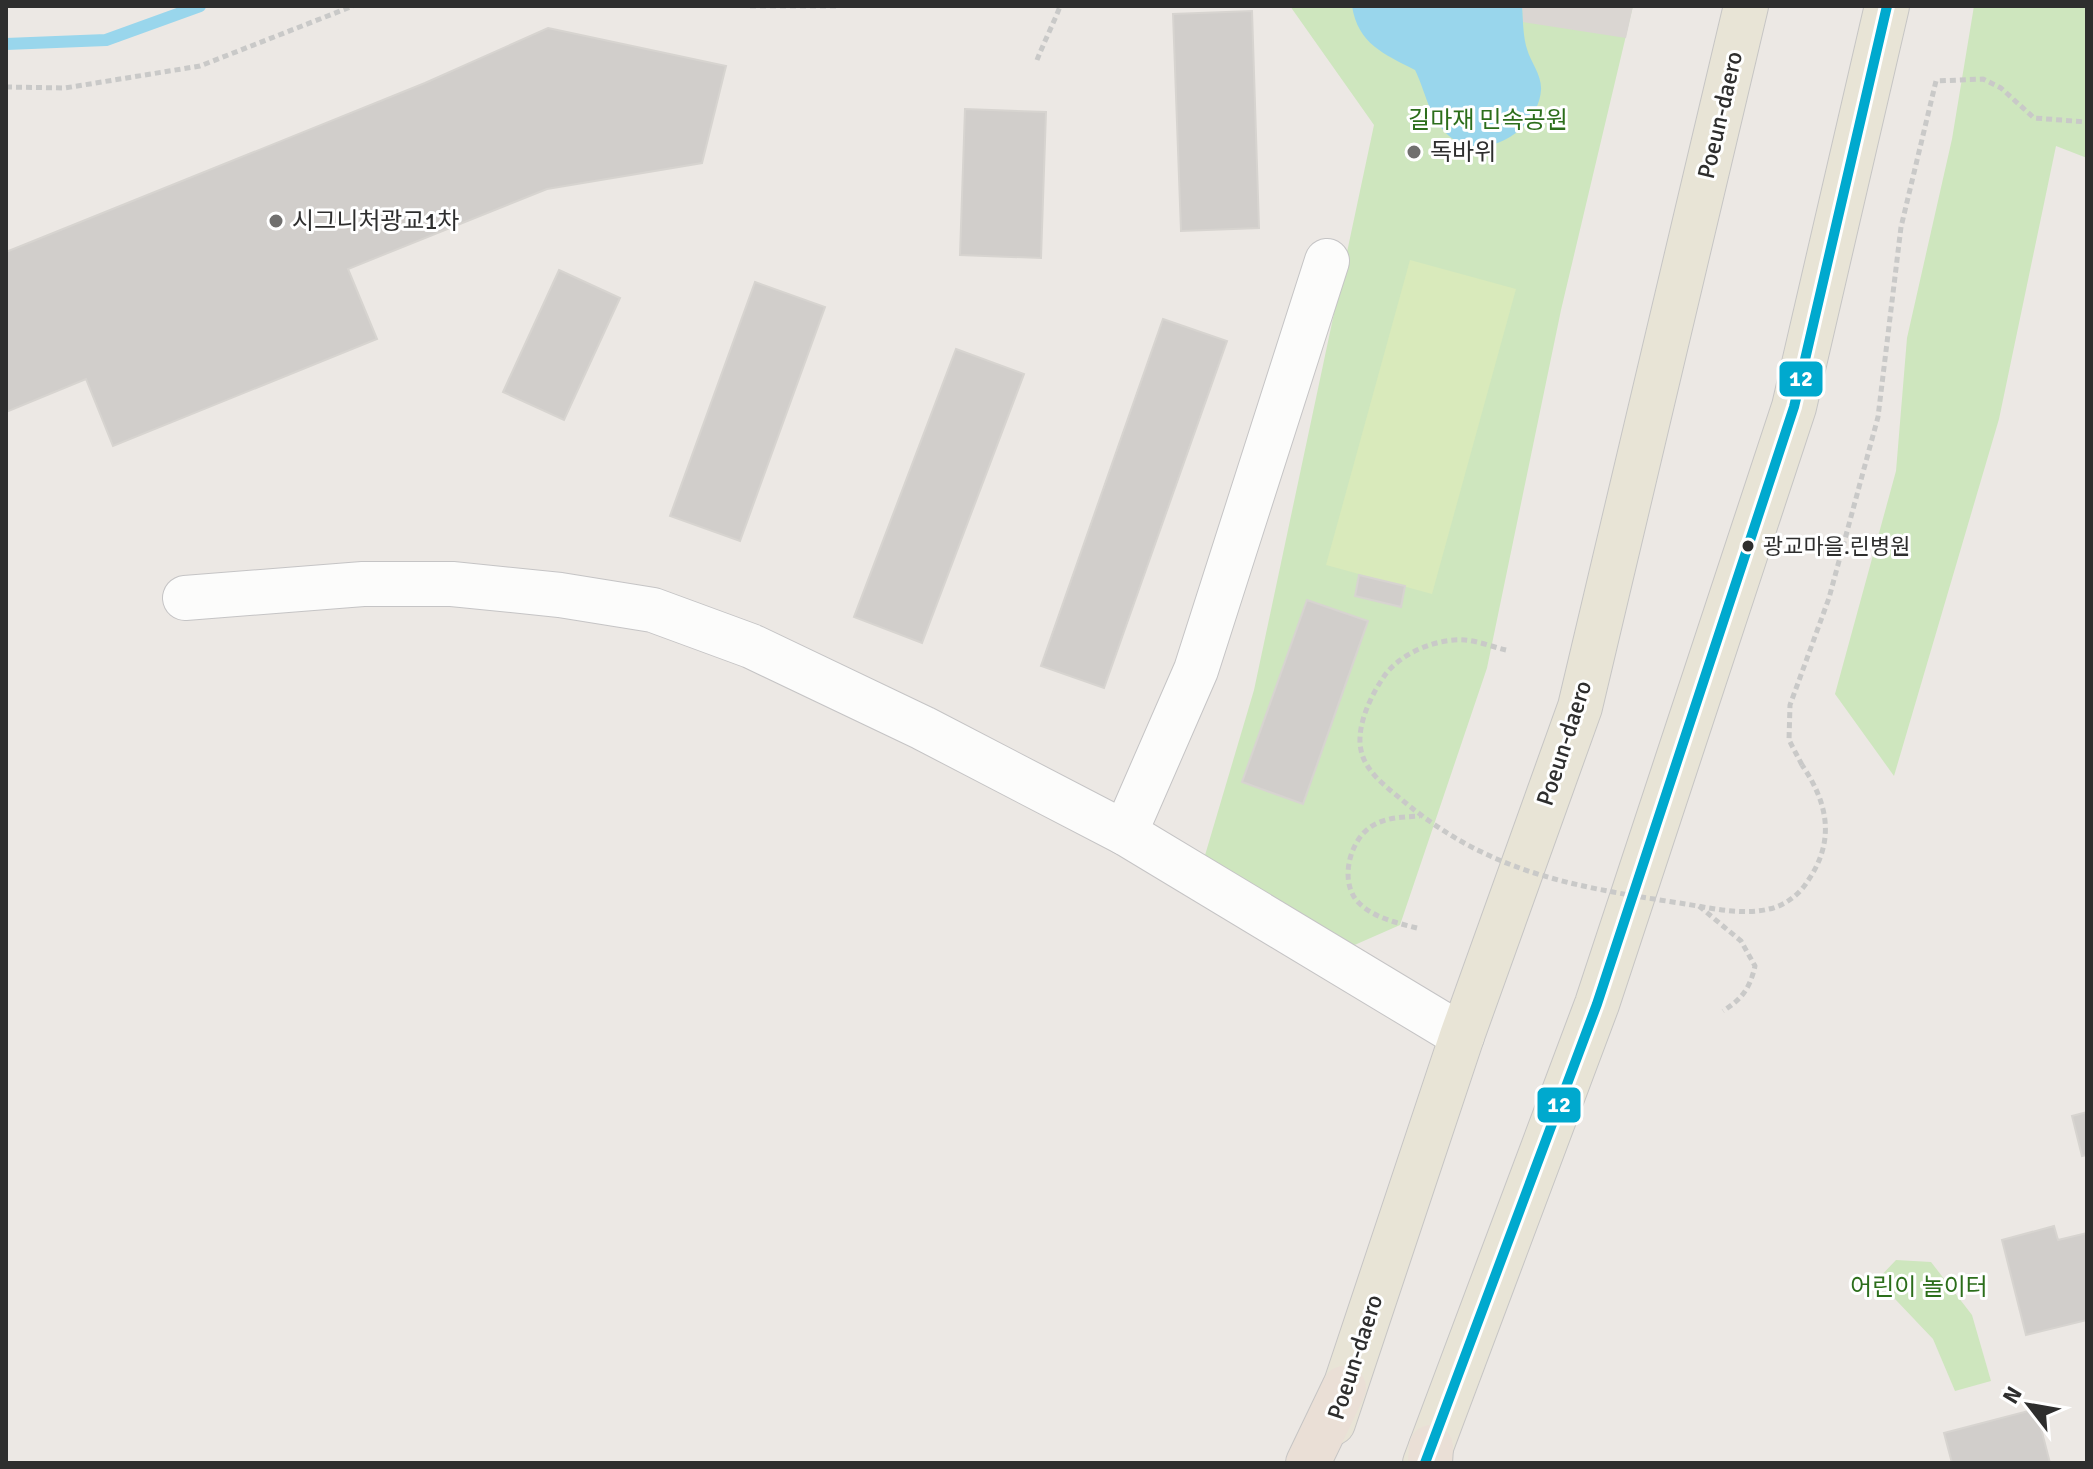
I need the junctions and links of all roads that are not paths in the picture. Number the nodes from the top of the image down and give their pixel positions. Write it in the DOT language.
graph roads {
  1 [pos="1746,6"];
  2 [pos="1887,6"];
  3 [pos="1327,261"];
  4 [pos="185,598"];
  5 [pos="1125,833"];
  6 [pos="1462,1036"];
  7 [pos="1344,1388"];
  8 [pos="1429,1458"];
  9 [pos="1308,1463"];
  10 [pos="1320,1463"];
  1 -- 6 [label="main road, Poeun-daero"];
  2 -- 8 [label="main road"];
  3 -- 5 [label="street"];
  4 -- 5 [label="street"];
  5 -- 6 [label="street"];
  6 -- 7 [label="main road, Poeun-daero"];
  7 -- 9 [label="highway"];
  7 -- 10 [label="main road, Poeun-daero"];
}
